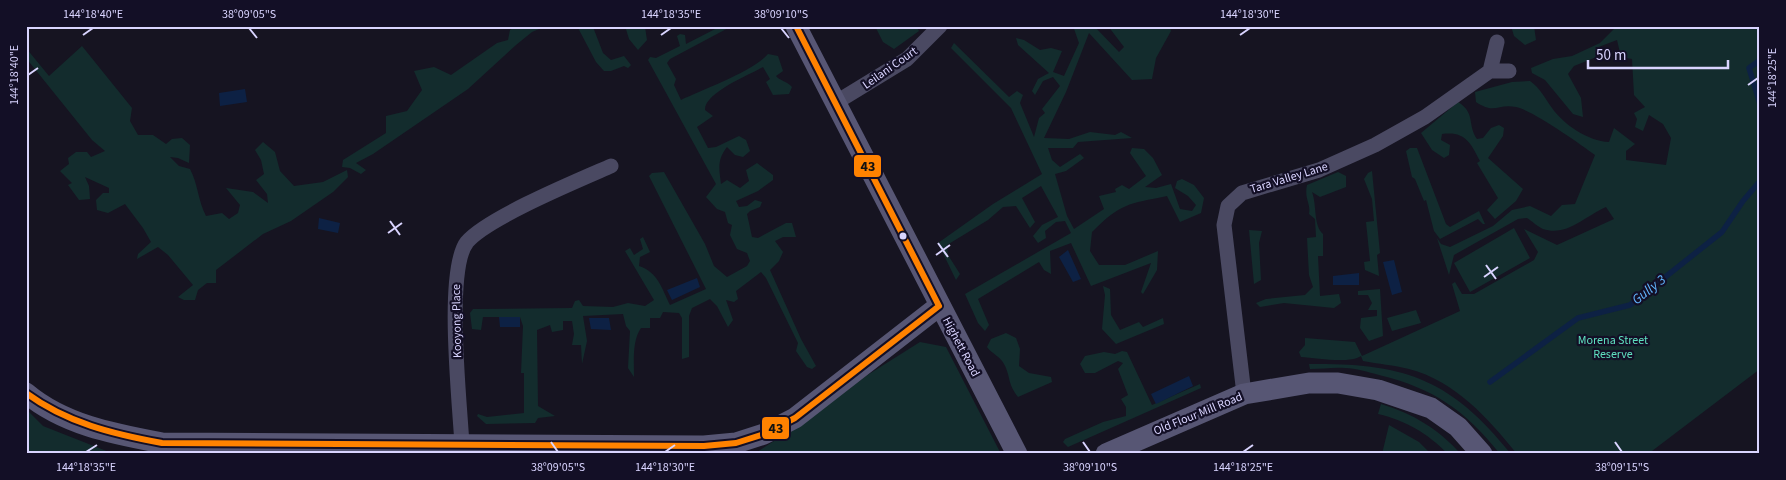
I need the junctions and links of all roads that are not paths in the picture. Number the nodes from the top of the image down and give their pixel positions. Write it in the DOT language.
graph roads {
  1 [pos="796,26"];
  2 [pos="940,26"];
  3 [pos="1497,42"];
  4 [pos="1490,71"];
  5 [pos="1509,71"];
  6 [pos="835,103"];
  7 [pos="611,166"];
  8 [pos="939,306"];
  9 [pos="26,393"];
  10 [pos="1244,394"];
  11 [pos="462,445"];
  12 [pos="1017,454"];
  13 [pos="1106,454"];
  14 [pos="1482,454"];
  1 -- 6 [label="street, Highett Road"];
  2 -- 6 [label="street, Leilani Court"];
  3 -- 4 [label="street"];
  4 -- 5 [label="street"];
  4 -- 10 [label="street, Tara Valley Lane"];
  6 -- 8 [label="street, Highett Road"];
  7 -- 11 [label="street, Kooyong Place"];
  8 -- 11 [label="street"];
  8 -- 12 [label="street, Highett Road"];
  9 -- 11 [label="street"];
  10 -- 13 [label="street, Old Flour Mill Road"];
  10 -- 14 [label="street, Old Flour Mill Road"];
}
